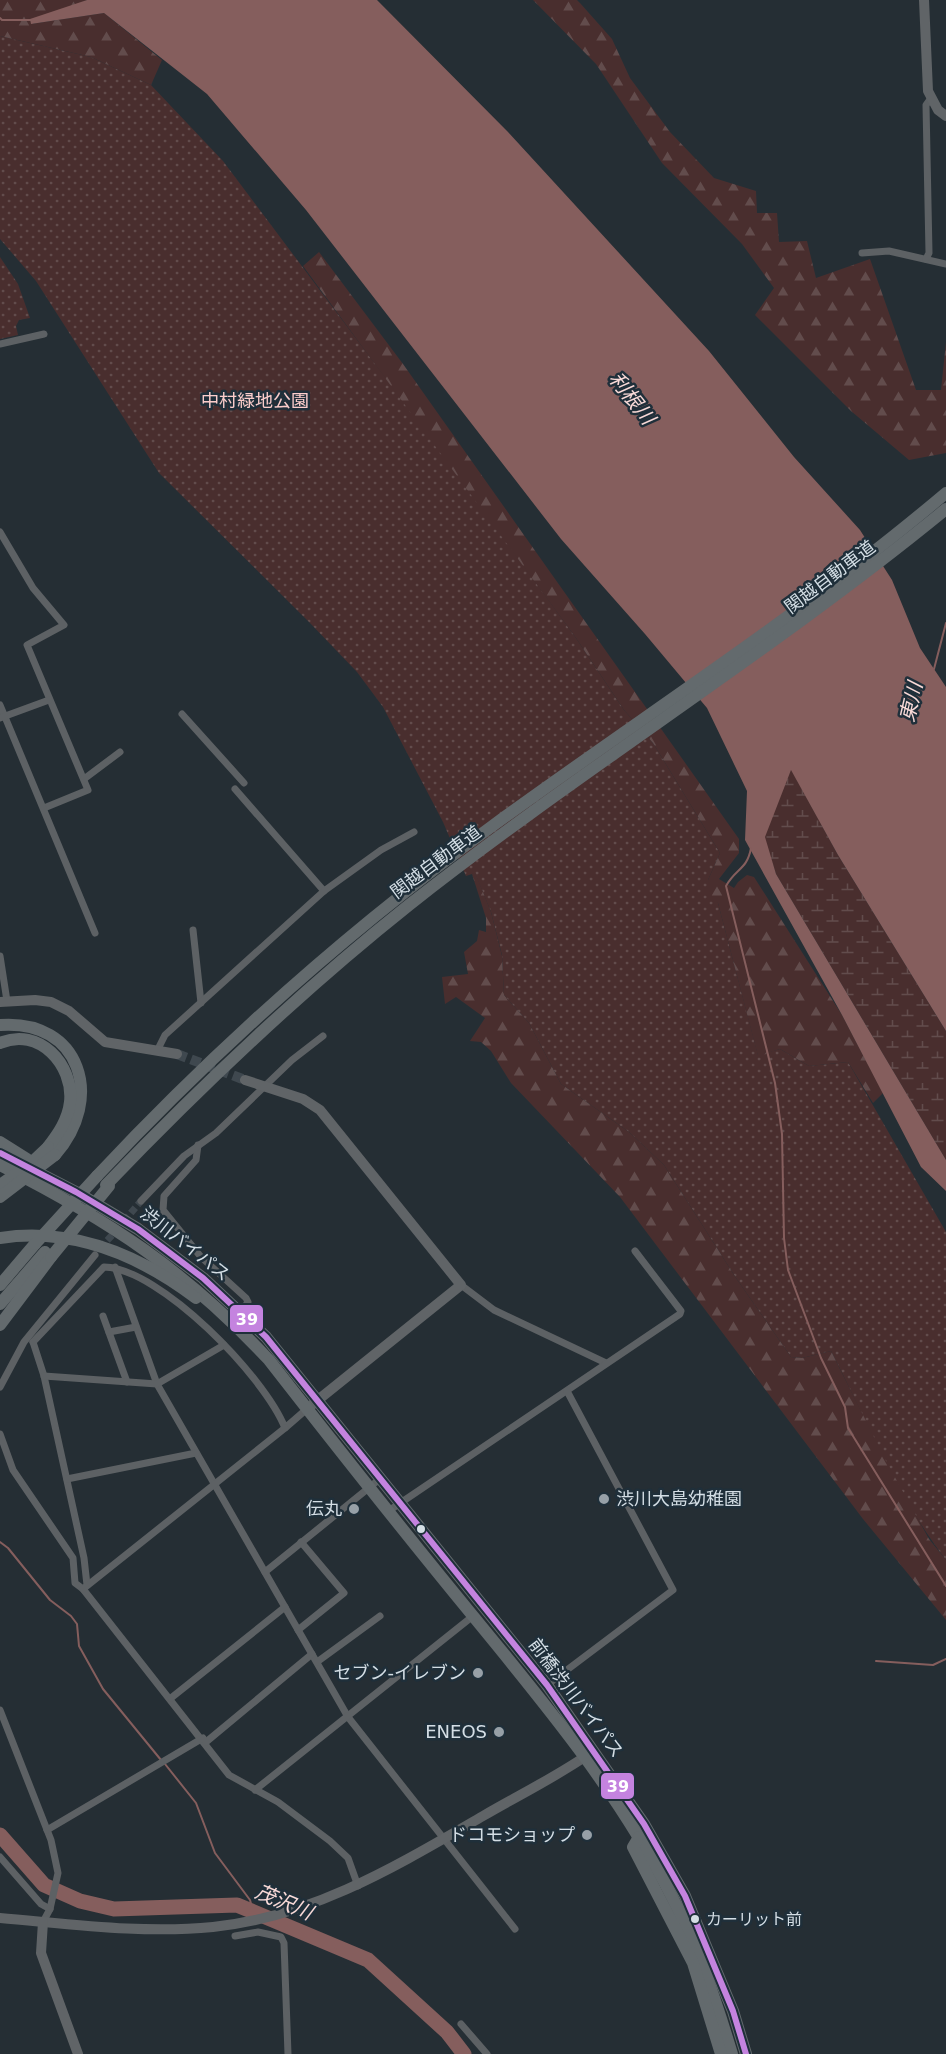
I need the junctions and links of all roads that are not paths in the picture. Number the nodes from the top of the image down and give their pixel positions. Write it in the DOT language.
graph roads {
  1 [pos="924,0"];
  2 [pos="931,98"];
  3 [pos="946,116"];
  4 [pos="862,253"];
  5 [pos="926,259"];
  6 [pos="946,264"];
  7 [pos="44,334"];
  8 [pos="0,344"];
  9 [pos="946,493"];
  10 [pos="946,509"];
  11 [pos="0,532"];
  12 [pos="49,700"];
  13 [pos="0,705"];
  14 [pos="182,714"];
  15 [pos="2,717"];
  16 [pos="120,752"];
  17 [pos="84,779"];
  18 [pos="244,783"];
  19 [pos="235,789"];
  20 [pos="44,808"];
  21 [pos="414,832"];
  22 [pos="442,872"];
  23 [pos="324,891"];
  24 [pos="193,930"];
  25 [pos="95,933"];
  26 [pos="0,956"];
  27 [pos="4,1001"];
  28 [pos="201,1003"];
  29 [pos="0,1025"];
  30 [pos="322,1036"];
  31 [pos="0,1043"];
  32 [pos="158,1049"];
  33 [pos="177,1054"];
  34 [pos="245,1080"];
  35 [pos="265,1088"];
  36 [pos="0,1142"];
  37 [pos="198,1145"];
  38 [pos="51,1151"];
  39 [pos="0,1154"];
  40 [pos="0,1166"];
  41 [pos="104,1182"];
  42 [pos="0,1185"];
  43 [pos="0,1197"];
  44 [pos="141,1202"];
  45 [pos="138,1229"];
  46 [pos="0,1238"];
  47 [pos="44,1251"];
  48 [pos="635,1251"];
  49 [pos="95,1255"];
  50 [pos="115,1267"];
  51 [pos="0,1285"];
  52 [pos="461,1286"];
  53 [pos="0,1304"];
  54 [pos="241,1312"];
  55 [pos="103,1316"];
  56 [pos="0,1325"];
  57 [pos="136,1327"];
  58 [pos="109,1332"];
  59 [pos="248,1337"];
  60 [pos="24,1342"];
  61 [pos="33,1342"];
  62 [pos="224,1344"];
  63 [pos="606,1363"];
  64 [pos="44,1376"];
  65 [pos="127,1382"];
  66 [pos="157,1384"];
  67 [pos="0,1387"];
  68 [pos="567,1391"];
  69 [pos="313,1405"];
  70 [pos="285,1428"];
  71 [pos="0,1434"];
  72 [pos="196,1453"];
  73 [pos="381,1478"];
  74 [pos="67,1479"];
  75 [pos="214,1486"];
  76 [pos="371,1487"];
  77 [pos="401,1502"];
  78 [pos="390,1510"];
  79 [pos="302,1542"];
  80 [pos="265,1572"];
  81 [pos="85,1587"];
  82 [pos="285,1607"];
  83 [pos="380,1616"];
  84 [pos="473,1616"];
  85 [pos="298,1630"];
  86 [pos="312,1654"];
  87 [pos="316,1662"];
  88 [pos="547,1685"];
  89 [pos="171,1698"];
  90 [pos="0,1710"];
  91 [pos="348,1717"];
  92 [pos="204,1740"];
  93 [pos="590,1754"];
  94 [pos="255,1790"];
  95 [pos="47,1830"];
  96 [pos="639,1837"];
  97 [pos="443,1839"];
  98 [pos="0,1857"];
  99 [pos="358,1886"];
  100 [pos="51,1905"];
  101 [pos="0,1918"];
  102 [pos="43,1922"];
  103 [pos="515,1929"];
  104 [pos="235,1936"];
  105 [pos="461,2024"];
  106 [pos="78,2054"];
  107 [pos="288,2054"];
  108 [pos="487,2054"];
  109 [pos="721,2054"];
  110 [pos="732,2054"];
  111 [pos="746,2054"];
  1 -- 2 [label="street"];
  2 -- 3 [label="street"];
  2 -- 5 [label="street"];
  4 -- 5 [label="street"];
  5 -- 6 [label="street"];
  7 -- 8 [label="street"];
  9 -- 22 [label="highway, 関越自動車道"];
  10 -- 22 [label="highway, 関越自動車道"];
  11 -- 12 [label="street"];
  12 -- 15 [label="street"];
  12 -- 17 [label="street"];
  13 -- 15 [label="street"];
  14 -- 18 [label="street"];
  15 -- 20 [label="street"];
  16 -- 17 [label="street"];
  17 -- 20 [label="street"];
  19 -- 23 [label="street"];
  20 -- 25 [label="street"];
  21 -- 23 [label="street"];
  22 -- 41 [label="highway, 関越自動車道"];
  22 -- 41 [label="highway, 関越自動車道"];
  23 -- 28 [label="street"];
  24 -- 28 [label="street"];
  26 -- 27 [label="street"];
  27 -- 32 [label="street"];
  28 -- 32 [label="street"];
  29 -- 38 [label="highway"];
  30 -- 35 [label="street"];
  31 -- 38 [label="highway"];
  32 -- 33 [label="street"];
  34 -- 35 [label="street"];
  35 -- 37 [label="street"];
  35 -- 52 [label="street"];
  36 -- 45 [label="highway"];
  37 -- 44 [label="street"];
  37 -- 54 [label="street"];
  38 -- 42 [label="highway, bridge"];
  38 -- 43 [label="highway, bridge"];
  39 -- 45 [label="highway, 渋川バイパス"];
  40 -- 59 [label="highway, 渋川バイパス"];
  41 -- 47 [label="highway, 関越自動車道, bridge"];
  45 -- 54 [label="highway, 渋川バイパス"];
  46 -- 59 [label="highway"];
  47 -- 51 [label="highway, 関越自動車道"];
  47 -- 53 [label="highway, 関越自動車道"];
  47 -- 56 [label="highway"];
  48 -- 63 [label="street"];
  49 -- 60 [label="street"];
  50 -- 57 [label="street"];
  50 -- 61 [label="street"];
  50 -- 62 [label="street"];
  52 -- 63 [label="street"];
  52 -- 69 [label="street"];
  54 -- 69 [label="highway, 渋川バイパス"];
  55 -- 58 [label="street"];
  57 -- 58 [label="street"];
  57 -- 66 [label="street"];
  58 -- 65 [label="street"];
  59 -- 69 [label="highway, 渋川バイパス"];
  60 -- 61 [label="street"];
  60 -- 67 [label="street"];
  61 -- 64 [label="street"];
  62 -- 66 [label="street"];
  62 -- 70 [label="street"];
  63 -- 68 [label="street"];
  64 -- 65 [label="street"];
  64 -- 74 [label="street"];
  65 -- 66 [label="street"];
  66 -- 72 [label="street"];
  68 -- 77 [label="street"];
  68 -- 88 [label="street"];
  69 -- 70 [label="street"];
  69 -- 73 [label="highway, 前橋渋川バイパス"];
  69 -- 76 [label="highway, 前橋渋川バイパス"];
  70 -- 75 [label="street"];
  71 -- 81 [label="street"];
  72 -- 74 [label="street"];
  72 -- 75 [label="street"];
  73 -- 76 [label="street"];
  73 -- 77 [label="highway, 前橋渋川バイパス"];
  74 -- 81 [label="street"];
  75 -- 80 [label="street"];
  75 -- 81 [label="street"];
  76 -- 78 [label="highway, 前橋渋川バイパス"];
  76 -- 79 [label="street"];
  77 -- 78 [label="street"];
  77 -- 88 [label="highway, 前橋渋川バイパス"];
  78 -- 84 [label="highway, 前橋渋川バイパス"];
  79 -- 80 [label="street"];
  79 -- 85 [label="street"];
  80 -- 82 [label="street"];
  81 -- 89 [label="street"];
  82 -- 85 [label="street"];
  82 -- 89 [label="street"];
  83 -- 87 [label="street"];
  84 -- 91 [label="street"];
  84 -- 93 [label="highway, 前橋渋川バイパス"];
  85 -- 86 [label="street"];
  86 -- 87 [label="street"];
  86 -- 92 [label="street"];
  87 -- 91 [label="street"];
  88 -- 93 [label="highway, 前橋渋川バイパス"];
  89 -- 92 [label="street"];
  90 -- 95 [label="street"];
  91 -- 94 [label="street"];
  91 -- 97 [label="street"];
  92 -- 94 [label="street"];
  92 -- 95 [label="street"];
  93 -- 96 [label="highway, 前橋渋川バイパス"];
  93 -- 97 [label="street"];
  93 -- 111 [label="highway, 前橋渋川バイパス"];
  94 -- 99 [label="street"];
  95 -- 100 [label="street"];
  96 -- 109 [label="highway"];
  96 -- 110 [label="highway, 前橋渋川バイパス"];
  97 -- 99 [label="street"];
  97 -- 103 [label="street"];
  98 -- 100 [label="street"];
  99 -- 102 [label="street"];
  100 -- 102 [label="street"];
  101 -- 102 [label="street"];
  102 -- 106 [label="street"];
  104 -- 107 [label="street"];
  105 -- 108 [label="street"];
}
